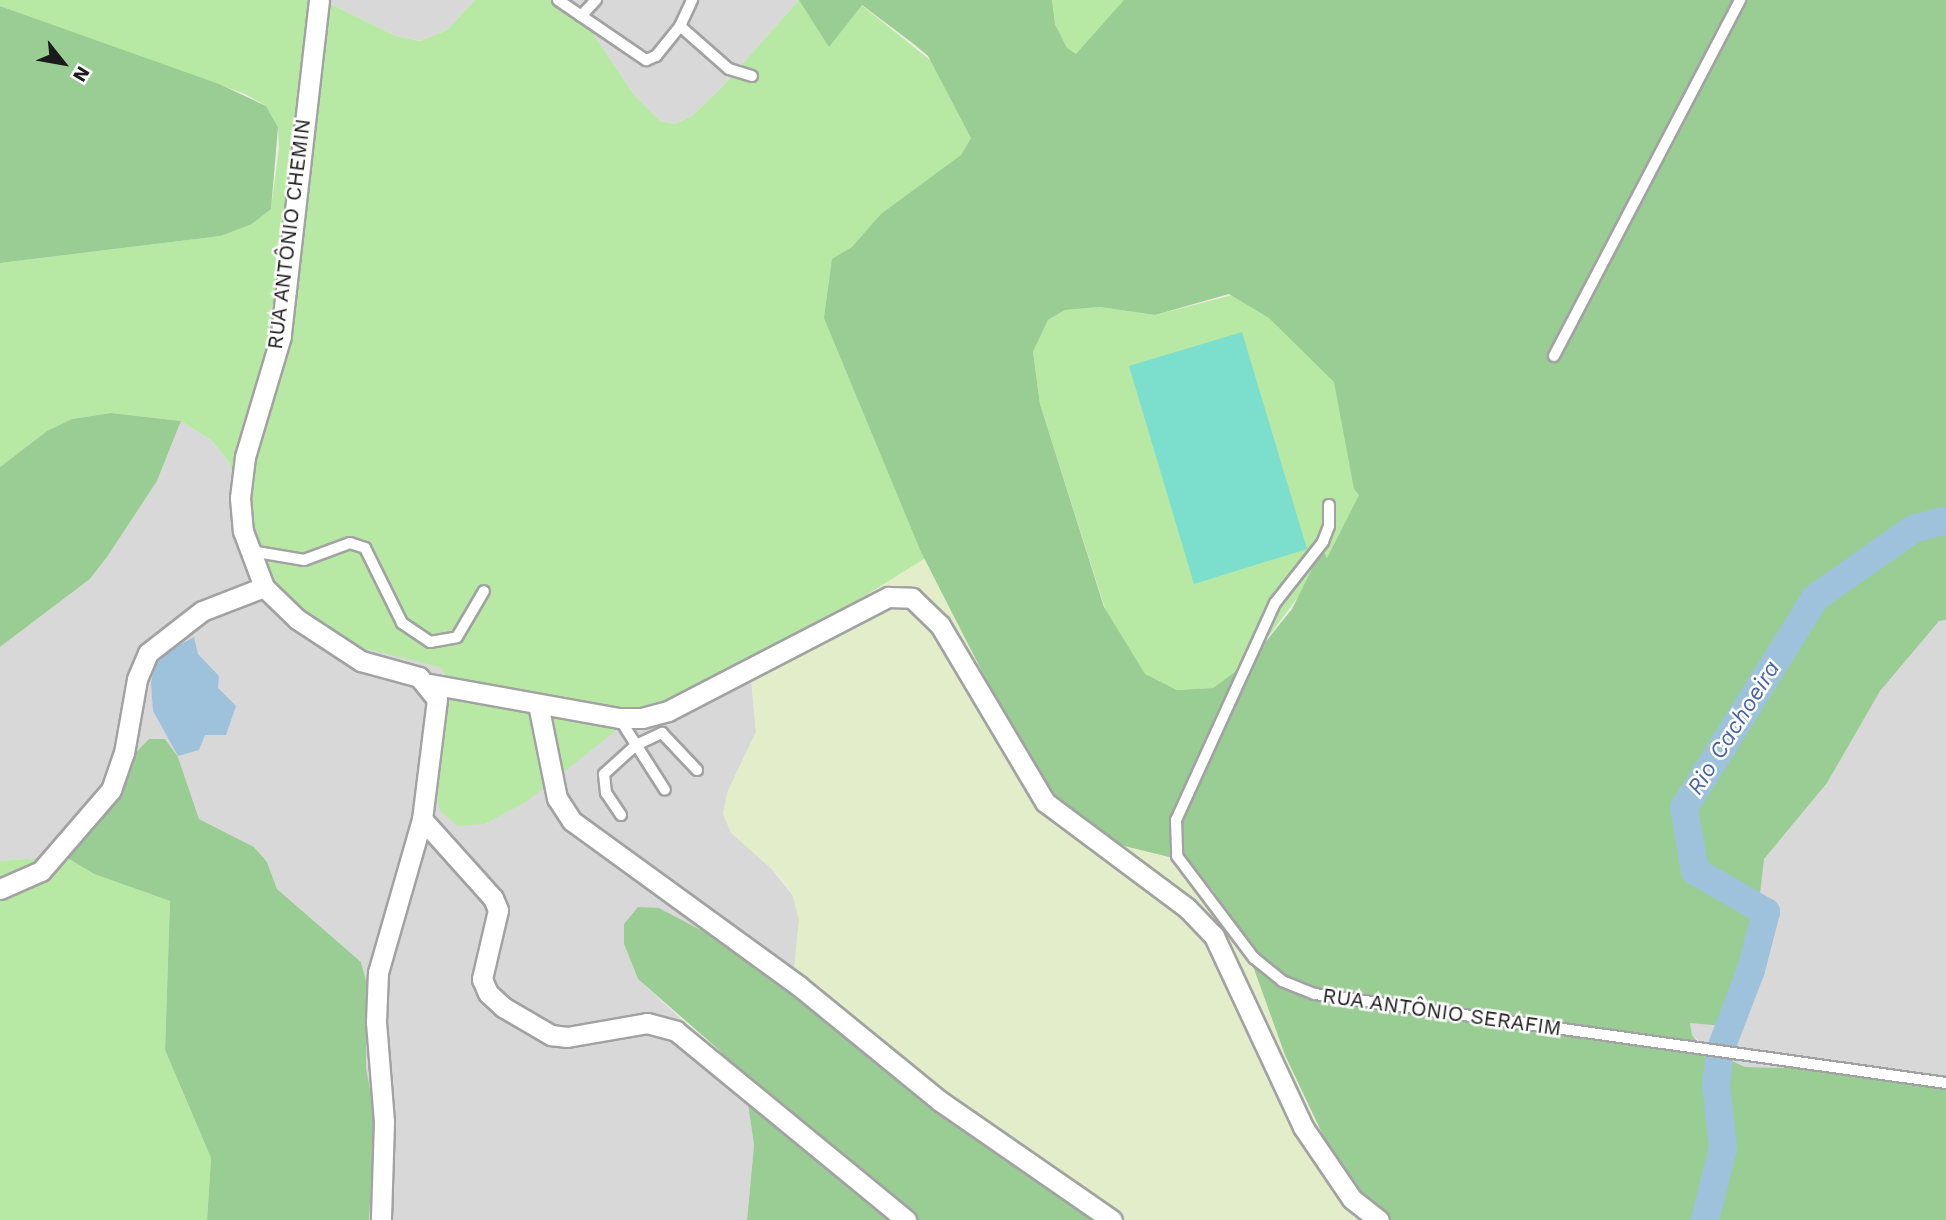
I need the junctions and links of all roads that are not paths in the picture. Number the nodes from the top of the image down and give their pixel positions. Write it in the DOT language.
graph roads {
  1 [pos="319,0"];
  2 [pos="558,0"];
  3 [pos="596,0"];
  4 [pos="692,0"];
  5 [pos="1740,0"];
  6 [pos="581,16"];
  7 [pos="680,26"];
  8 [pos="752,76"];
  9 [pos="1555,356"];
  10 [pos="1329,505"];
  11 [pos="251,551"];
  12 [pos="264,587"];
  13 [pos="484,591"];
  14 [pos="430,684"];
  15 [pos="538,704"];
  16 [pos="619,718"];
  17 [pos="636,745"];
  18 [pos="697,770"];
  19 [pos="665,790"];
  20 [pos="621,815"];
  21 [pos="422,819"];
  22 [pos="0,889"];
  23 [pos="1946,1083"];
  24 [pos="381,1220"];
  25 [pos="906,1220"];
  26 [pos="1112,1220"];
  27 [pos="1380,1220"];
  1 -- 11 [label="street, RUA ANTÔNIO CHEMIN"];
  2 -- 6 [label="lane"];
  3 -- 6 [label="lane"];
  4 -- 7 [label="lane"];
  5 -- 9 [label="lane"];
  6 -- 7 [label="lane"];
  7 -- 8 [label="lane"];
  10 -- 23 [label="lane, RUA ANTÔNIO SERAFIM"];
  11 -- 12 [label="street, RUA ANTÔNIO CHEMIN"];
  11 -- 13 [label="lane"];
  12 -- 14 [label="street, RUA ANTÔNIO CHEMIN"];
  12 -- 22 [label="street"];
  14 -- 15 [label="street, RUA ANTÔNIO CHEMIN"];
  14 -- 21 [label="street"];
  15 -- 16 [label="street, RUA ANTÔNIO CHEMIN"];
  15 -- 26 [label="street"];
  16 -- 17 [label="lane"];
  16 -- 27 [label="street, RUA ANTÔNIO CHEMIN"];
  17 -- 18 [label="lane"];
  17 -- 19 [label="lane"];
  17 -- 20 [label="lane"];
  21 -- 24 [label="street"];
  21 -- 25 [label="street"];
}
